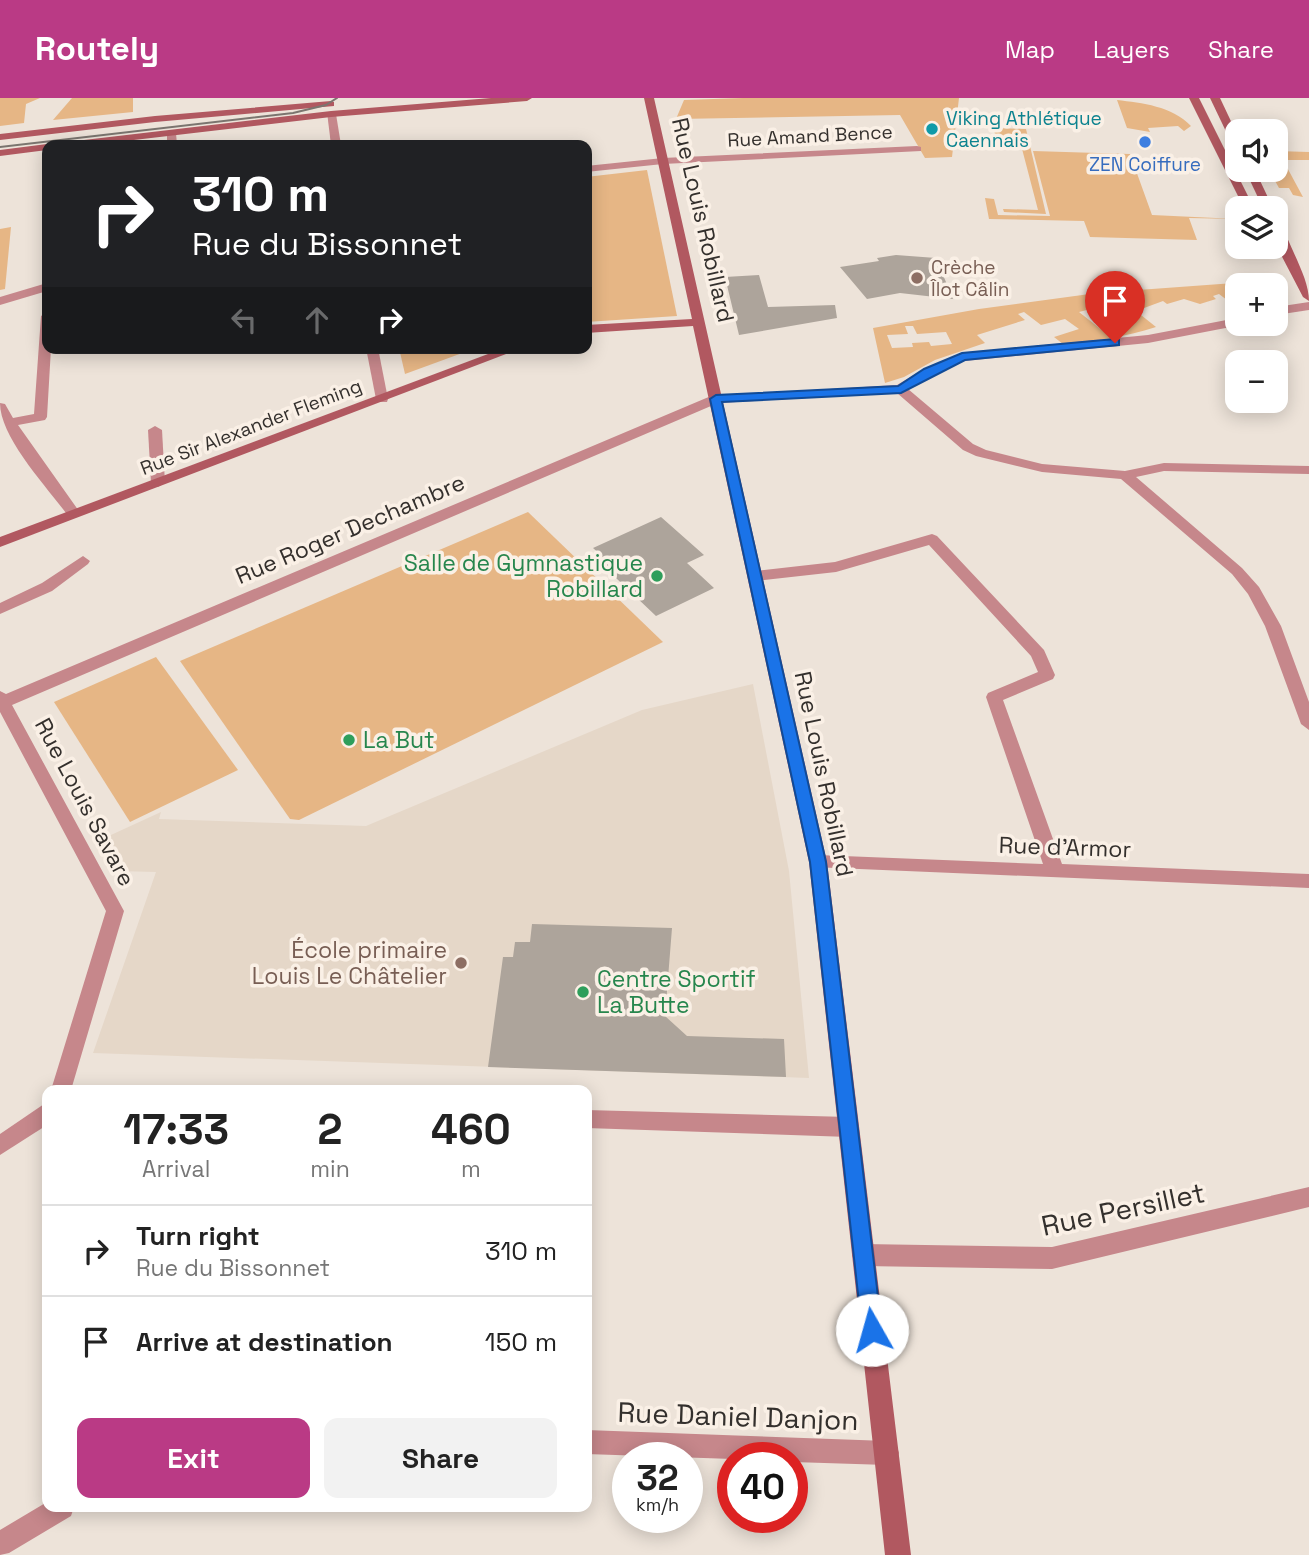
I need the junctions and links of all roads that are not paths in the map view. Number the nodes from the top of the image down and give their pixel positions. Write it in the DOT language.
graph roads {
  1 [pos="419,98"];
  2 [pos="527,98"];
  3 [pos="649,98"];
  4 [pos="1194,98"];
  5 [pos="1215,98"];
  6 [pos="329,103"];
  7 [pos="1225,119"];
  8 [pos="170,133"];
  9 [pos="0,137"];
  10 [pos="110,140"];
  11 [pos="171,140"];
  12 [pos="335,140"];
  13 [pos="42,149"];
  14 [pos="917,149"];
  15 [pos="0,153"];
  16 [pos="663,161"];
  17 [pos="592,168"];
  18 [pos="1243,196"];
  19 [pos="1288,259"];
  20 [pos="42,288"];
  21 [pos="1309,296"];
  22 [pos="0,301"];
  23 [pos="1309,306"];
  24 [pos="1288,309"];
  25 [pos="699,322"];
  26 [pos="1225,324"];
  27 [pos="592,329"];
  28 [pos="44,354"];
  29 [pos="373,354"];
  30 [pos="500,354"];
  31 [pos="901,389"];
  32 [pos="382,399"];
  33 [pos="716,399"];
  34 [pos="0,407"];
  35 [pos="13,428"];
  36 [pos="155,430"];
  37 [pos="0,435"];
  38 [pos="1309,470"];
  39 [pos="1125,475"];
  40 [pos="158,483"];
  41 [pos="74,514"];
  42 [pos="0,542"];
  43 [pos="83,561"];
  44 [pos="755,576"];
  45 [pos="0,609"];
  46 [pos="1,701"];
  47 [pos="1309,723"];
  48 [pos="818,862"];
  49 [pos="1055,871"];
  50 [pos="1309,881"];
  51 [pos="63,1085"];
  52 [pos="42,1116"];
  53 [pos="592,1119"];
  54 [pos="849,1127"];
  55 [pos="0,1145"];
  56 [pos="1309,1197"];
  57 [pos="863,1255"];
  58 [pos="592,1442"];
  59 [pos="887,1453"];
  60 [pos="54,1512"];
  61 [pos="0,1544"];
  62 [pos="898,1555"];
  1 -- 6 [label="street"];
  2 -- 6 [label="street"];
  3 -- 16 [label="street, Rue Louis Robillard"];
  4 -- 18 [label="street"];
  5 -- 7 [label="street"];
  6 -- 8 [label="street"];
  6 -- 9 [label="street"];
  6 -- 12 [label="street"];
  8 -- 10 [label="street"];
  8 -- 11 [label="street"];
  13 -- 15 [label="street"];
  14 -- 16 [label="street, Rue Amand Bence"];
  16 -- 17 [label="street, Rue Amand Bence"];
  16 -- 25 [label="street, Rue Louis Robillard"];
  19 -- 21 [label="street"];
  20 -- 22 [label="street"];
  23 -- 24 [label="street"];
  25 -- 27 [label="street"];
  25 -- 33 [label="street, Rue Louis Robillard"];
  26 -- 31 [label="street"];
  28 -- 35 [label="street"];
  29 -- 32 [label="street"];
  30 -- 32 [label="street, Rue Sir Alexander Fleming"];
  31 -- 33 [label="street, Rue Roger Dechambre"];
  31 -- 39 [label="street"];
  32 -- 40 [label="street, Rue Sir Alexander Fleming"];
  33 -- 44 [label="street, Rue Louis Robillard"];
  33 -- 46 [label="street, Rue Roger Dechambre"];
  34 -- 35 [label="street"];
  35 -- 37 [label="street"];
  35 -- 41 [label="street"];
  36 -- 40 [label="street"];
  38 -- 39 [label="street"];
  39 -- 47 [label="street"];
  40 -- 41 [label="street, Rue Sir Alexander Fleming"];
  41 -- 42 [label="street, Rue Sir Alexander Fleming"];
  43 -- 45 [label="street"];
  44 -- 48 [label="street, Rue Louis Robillard"];
  44 -- 49 [label="street"];
  46 -- 51 [label="street, Rue Louis Savare"];
  48 -- 49 [label="street, Rue d'Armor"];
  48 -- 54 [label="street, Rue Louis Robillard"];
  49 -- 50 [label="street, Rue d'Armor"];
  52 -- 55 [label="street"];
  53 -- 54 [label="street"];
  54 -- 57 [label="street, Rue Louis Robillard"];
  56 -- 57 [label="street, Rue Persillet"];
  57 -- 59 [label="street, Rue Louis Robillard"];
  58 -- 59 [label="street, Rue Daniel Danjon"];
  59 -- 62 [label="street, Rue Louis Robillard"];
  60 -- 61 [label="street"];
}
